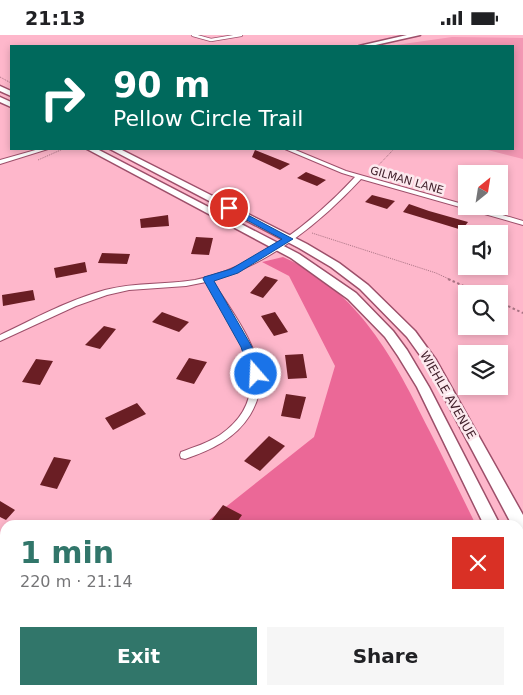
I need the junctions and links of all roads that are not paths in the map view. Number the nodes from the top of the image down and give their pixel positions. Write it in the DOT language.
graph roads {
  1 [pos="193,35"];
  2 [pos="241,35"];
  3 [pos="417,35"];
  4 [pos="367,45"];
  5 [pos="42,150"];
  6 [pos="93,150"];
  7 [pos="116,150"];
  8 [pos="290,150"];
  9 [pos="0,162"];
  10 [pos="363,178"];
  11 [pos="523,223"];
  12 [pos="289,239"];
  13 [pos="276,246"];
  14 [pos="208,279"];
  15 [pos="0,339"];
  16 [pos="185,455"];
  17 [pos="489,520"];
  18 [pos="518,520"];
  1 -- 2 [label="lane"];
  3 -- 4 [label="main road"];
  5 -- 9 [label="street"];
  6 -- 13 [label="main road, WIEHLE AVENUE"];
  7 -- 12 [label="main road, WIEHLE AVENUE"];
  8 -- 10 [label="street, GILMAN LANE"];
  10 -- 11 [label="street, GILMAN LANE"];
  10 -- 12 [label="street"];
  12 -- 13 [label="street"];
  12 -- 18 [label="main road, WIEHLE AVENUE"];
  13 -- 14 [label="street"];
  13 -- 17 [label="main road, WIEHLE AVENUE"];
  14 -- 15 [label="street"];
  14 -- 16 [label="street"];
}
